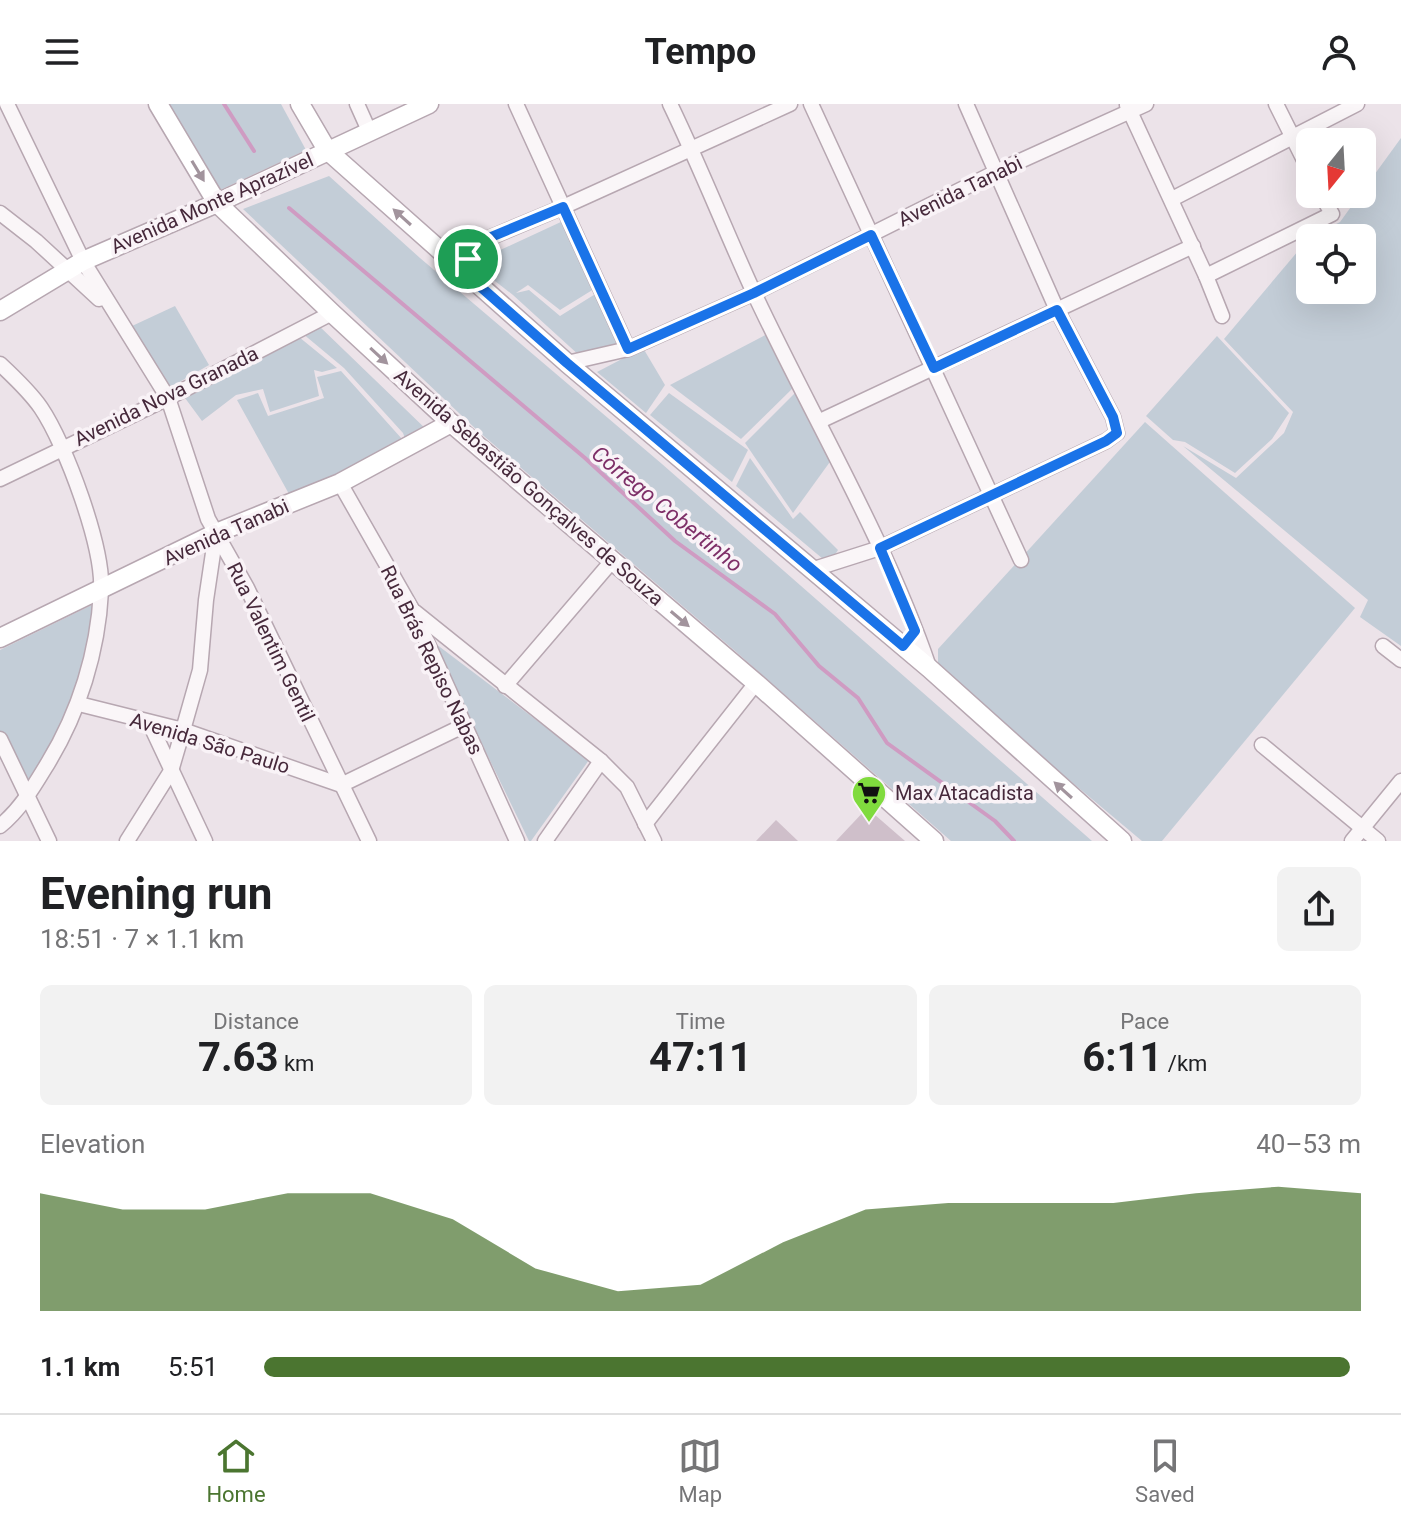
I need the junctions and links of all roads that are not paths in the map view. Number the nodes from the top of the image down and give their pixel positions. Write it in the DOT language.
graph roads {
  1 [pos="7,104"];
  2 [pos="158,104"];
  3 [pos="300,104"];
  4 [pos="357,104"];
  5 [pos="429,104"];
  6 [pos="516,104"];
  7 [pos="670,104"];
  8 [pos="790,104"];
  9 [pos="811,104"];
  10 [pos="966,104"];
  11 [pos="1146,104"];
  12 [pos="1276,104"];
  13 [pos="1357,104"];
  14 [pos="1128,108"];
  15 [pos="370,133"];
  16 [pos="1292,137"];
  17 [pos="1296,145"];
  18 [pos="691,147"];
  19 [pos="327,150"];
  20 [pos="998,171"];
  21 [pos="1172,199"];
  22 [pos="217,203"];
  23 [pos="563,207"];
  24 [pos="1329,208"];
  25 [pos="0,213"];
  26 [pos="871,235"];
  27 [pos="479,242"];
  28 [pos="1193,246"];
  29 [pos="446,256"];
  30 [pos="77,266"];
  31 [pos="466,274"];
  32 [pos="1206,276"];
  33 [pos="754,293"];
  34 [pos="1057,310"];
  35 [pos="0,311"];
  36 [pos="332,313"];
  37 [pos="1222,316"];
  38 [pos="628,349"];
  39 [pos="598,355"];
  40 [pos="567,363"];
  41 [pos="0,364"];
  42 [pos="934,368"];
  43 [pos="592,384"];
  44 [pos="168,398"];
  45 [pos="820,421"];
  46 [pos="451,423"];
  47 [pos="63,447"];
  48 [pos="0,479"];
  49 [pos="340,483"];
  50 [pos="991,496"];
  51 [pos="216,533"];
  52 [pos="880,548"];
  53 [pos="852,557"];
  54 [pos="1021,560"];
  55 [pos="612,561"];
  56 [pos="814,569"];
  57 [pos="102,589"];
  58 [pos="839,590"];
  59 [pos="413,611"];
  60 [pos="0,638"];
  61 [pos="909,638"];
  62 [pos="1383,646"];
  63 [pos="1401,660"];
  64 [pos="756,683"];
  65 [pos="505,686"];
  66 [pos="79,704"];
  67 [pos="149,722"];
  68 [pos="463,726"];
  69 [pos="183,730"];
  70 [pos="0,739"];
  71 [pos="1262,745"];
  72 [pos="601,761"];
  73 [pos="171,771"];
  74 [pos="1401,781"];
  75 [pos="341,785"];
  76 [pos="27,797"];
  77 [pos="645,824"];
  78 [pos="0,826"];
  79 [pos="1363,828"];
  80 [pos="49,841"];
  81 [pos="127,841"];
  82 [pos="205,841"];
  83 [pos="369,841"];
  84 [pos="517,841"];
  85 [pos="545,841"];
  86 [pos="654,841"];
  87 [pos="934,841"];
  88 [pos="1122,841"];
  89 [pos="1352,841"];
  90 [pos="1378,841"];
  1 -- 30 [label="street, Rua Valentim Gentil"];
  2 -- 22 [label="main road, Avenida Sebastião Gonçalves de Souza, one-way"];
  3 -- 19 [label="main road"];
  4 -- 15 [label="street"];
  5 -- 15 [label="main road, Avenida Monte Aprazível"];
  6 -- 23 [label="street"];
  7 -- 18 [label="street"];
  8 -- 18 [label="street"];
  9 -- 26 [label="street"];
  10 -- 20 [label="street"];
  11 -- 14 [label="street, Avenida Tanabi"];
  12 -- 16 [label="street"];
  13 -- 16 [label="street"];
  14 -- 20 [label="street, Avenida Tanabi"];
  14 -- 21 [label="street"];
  15 -- 19 [label="main road, Avenida Monte Aprazível"];
  16 -- 17 [label="street"];
  16 -- 21 [label="street"];
  18 -- 23 [label="street"];
  18 -- 33 [label="street"];
  19 -- 22 [label="main road, Avenida Monte Aprazível"];
  29 -- 19 [label="main road, one-way"];
  20 -- 26 [label="street, Avenida Tanabi"];
  20 -- 34 [label="street"];
  21 -- 28 [label="street"];
  22 -- 30 [label="main road, Avenida Monte Aprazível"];
  22 -- 36 [label="main road, Avenida Sebastião Gonçalves de Souza"];
  23 -- 27 [label="street"];
  23 -- 38 [label="street"];
  24 -- 32 [label="street"];
  25 -- 30 [label="street"];
  26 -- 33 [label="street, Avenida Tanabi"];
  26 -- 42 [label="street"];
  27 -- 29 [label="street"];
  27 -- 31 [label="street"];
  28 -- 32 [label="street"];
  28 -- 34 [label="street"];
  29 -- 31 [label="main road"];
  30 -- 35 [label="main road, Avenida Monte Aprazível"];
  30 -- 44 [label="street, Rua Valentim Gentil"];
  31 -- 40 [label="main road"];
  32 -- 37 [label="street"];
  33 -- 38 [label="street, Avenida Tanabi"];
  33 -- 45 [label="street"];
  34 -- 42 [label="street"];
  34 -- 50 [label="street"];
  36 -- 44 [label="street, Avenida Nova Granada"];
  36 -- 46 [label="main road, Avenida Sebastião Gonçalves de Souza, one-way"];
  38 -- 39 [label="street, Avenida Tanabi"];
  39 -- 40 [label="street, Avenida Tanabi"];
  39 -- 43 [label="street"];
  40 -- 43 [label="main road"];
  41 -- 47 [label="street"];
  42 -- 45 [label="street"];
  42 -- 50 [label="street"];
  43 -- 56 [label="main road"];
  44 -- 47 [label="street, Avenida Nova Granada"];
  44 -- 51 [label="street, Rua Valentim Gentil"];
  45 -- 52 [label="street"];
  46 -- 49 [label="main road, Avenida Tanabi"];
  46 -- 55 [label="main road, Avenida Sebastião Gonçalves de Souza"];
  47 -- 48 [label="street, Avenida Nova Granada"];
  47 -- 57 [label="street"];
  49 -- 51 [label="main road, Avenida Tanabi"];
  49 -- 59 [label="street, Rua Brás Repiso Nabas"];
  50 -- 52 [label="street"];
  50 -- 54 [label="street"];
  51 -- 57 [label="main road, Avenida Tanabi"];
  51 -- 69 [label="street"];
  51 -- 75 [label="street, Rua Valentim Gentil"];
  52 -- 53 [label="street"];
  52 -- 61 [label="street"];
  53 -- 56 [label="street"];
  53 -- 58 [label="street"];
  55 -- 64 [label="main road, Avenida Sebastião Gonçalves de Souza, one-way"];
  55 -- 65 [label="street"];
  56 -- 58 [label="main road"];
  57 -- 60 [label="main road, Avenida Tanabi"];
  57 -- 66 [label="street"];
  58 -- 61 [label="main road"];
  59 -- 65 [label="street"];
  59 -- 68 [label="street, Rua Brás Repiso Nabas"];
  88 -- 61 [label="main road, one-way"];
  62 -- 63 [label="street"];
  64 -- 77 [label="street"];
  64 -- 87 [label="main road, Avenida Sebastião Gonçalves de Souza"];
  65 -- 72 [label="street"];
  66 -- 67 [label="street, Avenida São Paulo"];
  66 -- 76 [label="street"];
  67 -- 69 [label="street, Avenida São Paulo"];
  67 -- 73 [label="street"];
  68 -- 75 [label="street"];
  68 -- 84 [label="street, Rua Brás Repiso Nabas"];
  69 -- 73 [label="street"];
  69 -- 75 [label="street, Avenida São Paulo"];
  70 -- 76 [label="street"];
  71 -- 79 [label="street"];
  72 -- 77 [label="street"];
  72 -- 85 [label="street"];
  73 -- 81 [label="street"];
  73 -- 82 [label="street"];
  74 -- 79 [label="street"];
  75 -- 83 [label="street, Rua Valentim Gentil"];
  76 -- 78 [label="street"];
  76 -- 80 [label="street"];
  77 -- 86 [label="street"];
  79 -- 89 [label="street"];
  79 -- 90 [label="street"];
}
